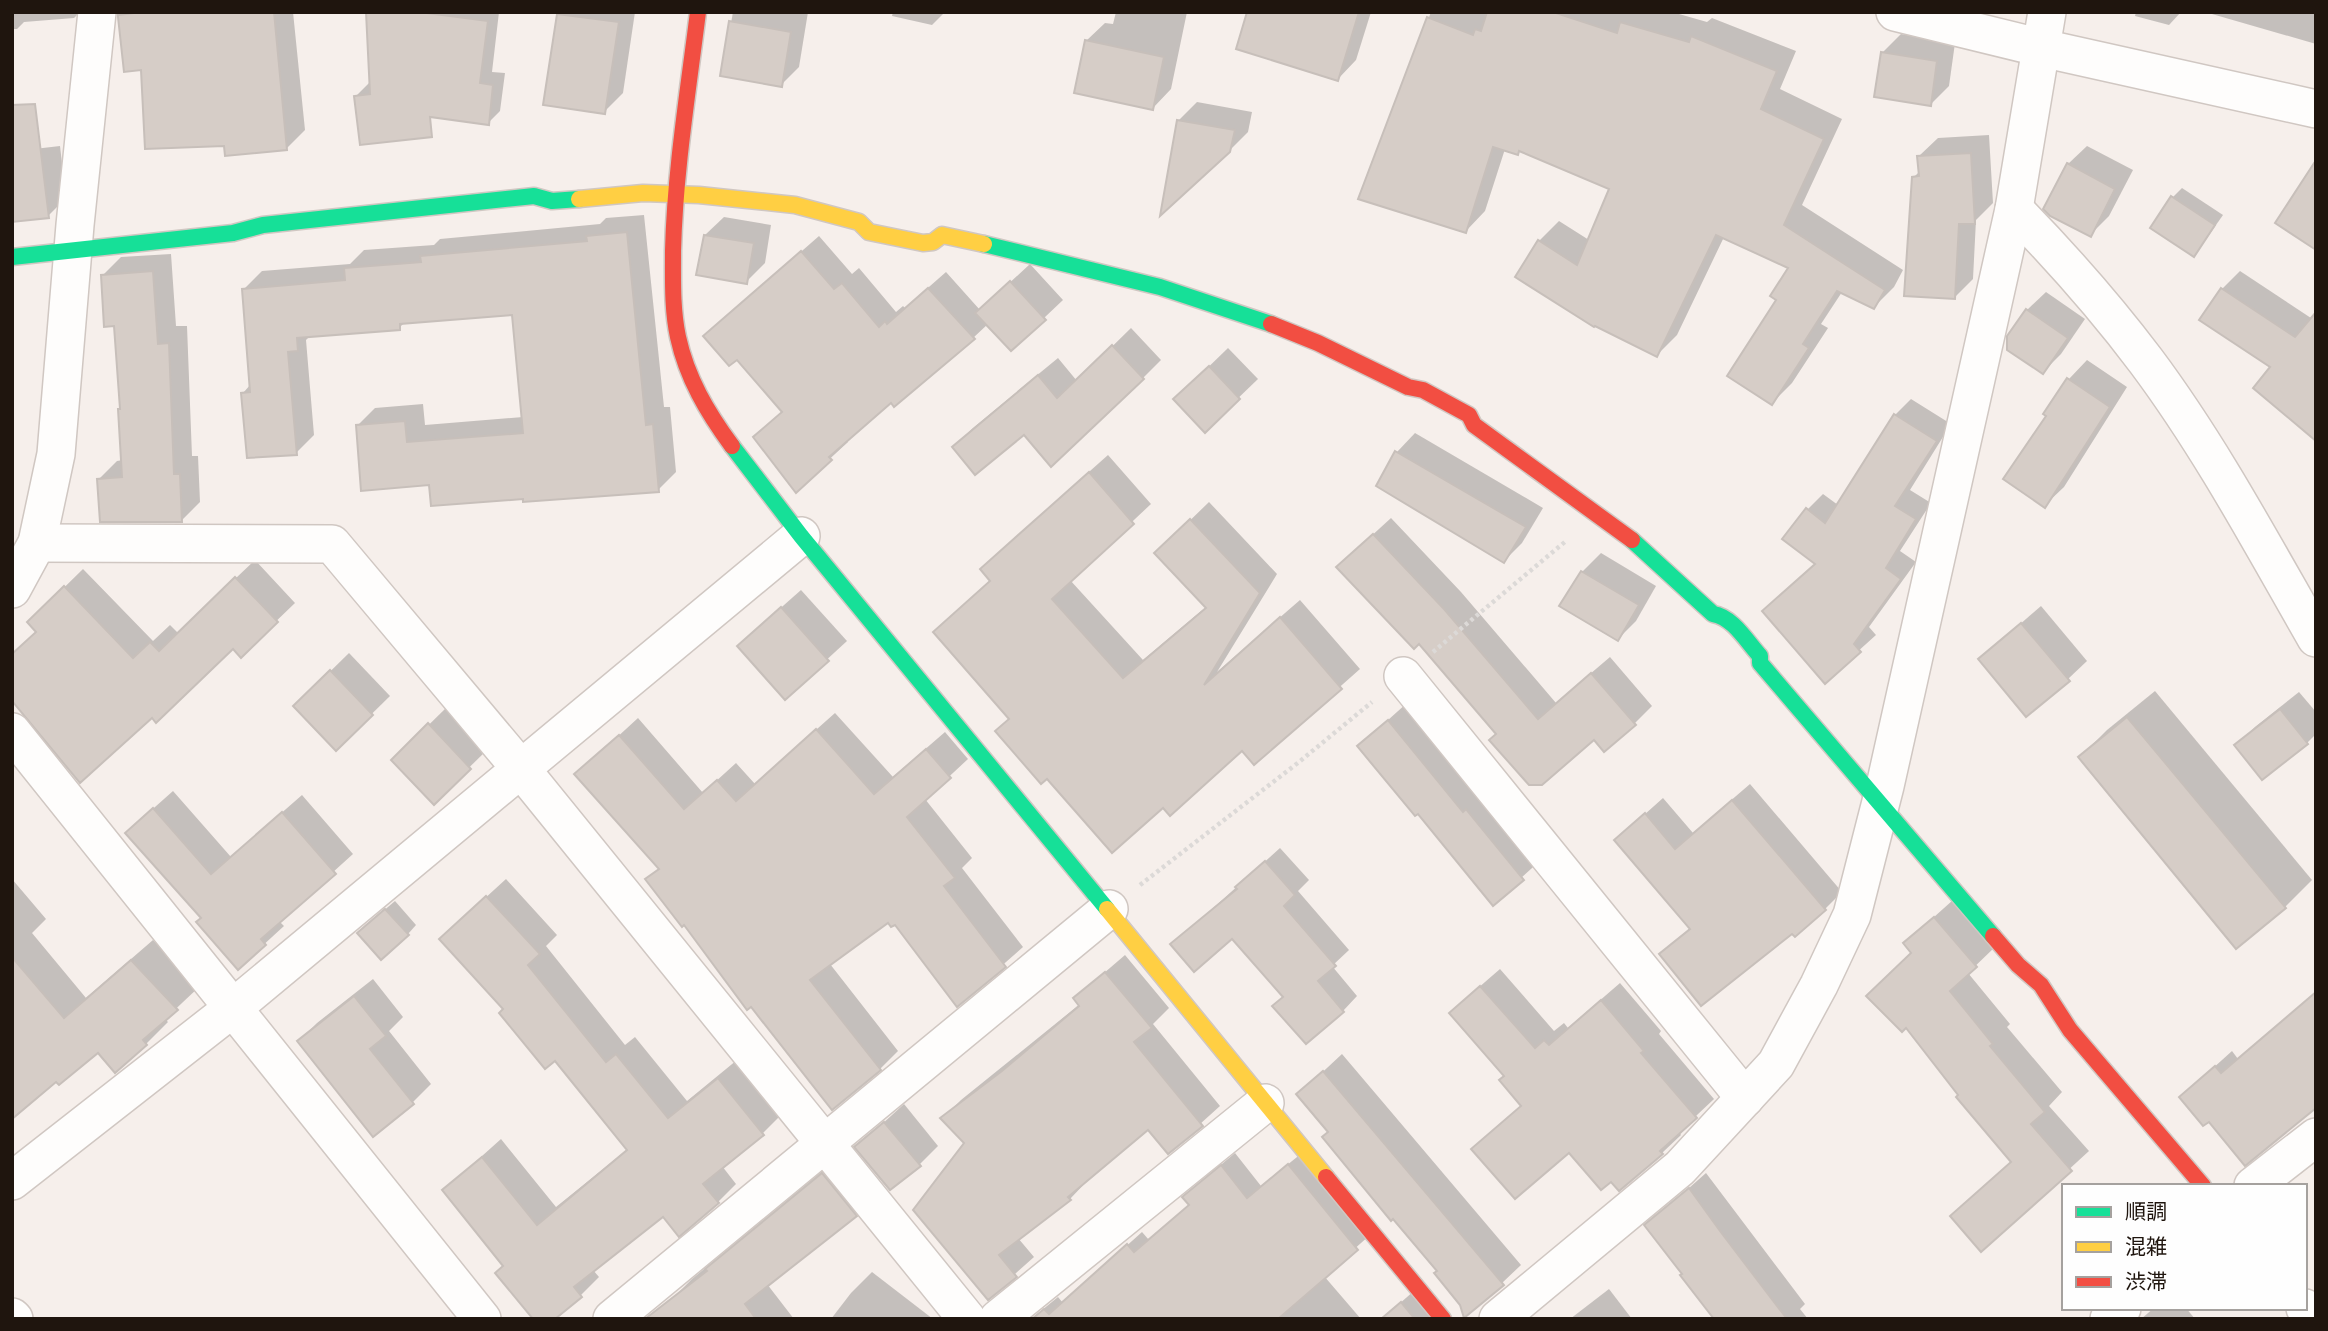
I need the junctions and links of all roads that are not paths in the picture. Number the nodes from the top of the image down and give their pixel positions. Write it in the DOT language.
graph roads {
  1 [pos="97,12"];
  2 [pos="698,12"];
  3 [pos="1895,12"];
  4 [pos="2047,12"];
  5 [pos="2042,48"];
  6 [pos="2316,109"];
  7 [pos="677,194"];
  8 [pos="2014,209"];
  9 [pos="73,251"];
  10 [pos="12,257"];
  11 [pos="801,536"];
  12 [pos="37,543"];
  13 [pos="12,589"];
  14 [pos="2316,638"];
  15 [pos="1403,676"];
  16 [pos="12,732"];
  17 [pos="521,769"];
  18 [pos="1880,806"];
  19 [pos="1109,909"];
  20 [pos="233,1008"];
  21 [pos="1745,1098"];
  22 [pos="1265,1103"];
  23 [pos="2316,1137"];
  24 [pos="825,1144"];
  25 [pos="12,1181"];
  26 [pos="2201,1184"];
  27 [pos="2256,1184"];
  28 [pos="482,1319"];
  29 [pos="611,1319"];
  30 [pos="967,1319"];
  31 [pos="998,1319"];
  32 [pos="1443,1319"];
  33 [pos="1498,1319"];
  1 -- 9 [label="street"];
  2 -- 7 [label="street"];
  3 -- 5 [label="street"];
  4 -- 5 [label="street"];
  5 -- 6 [label="street"];
  5 -- 8 [label="street"];
  7 -- 9 [label="street"];
  7 -- 11 [label="street"];
  7 -- 18 [label="street"];
  8 -- 14 [label="street"];
  8 -- 18 [label="street"];
  9 -- 10 [label="street"];
  9 -- 12 [label="street"];
  11 -- 17 [label="street"];
  11 -- 19 [label="street"];
  12 -- 13 [label="street"];
  12 -- 17 [label="street"];
  15 -- 21 [label="street"];
  16 -- 20 [label="street"];
  17 -- 20 [label="street"];
  17 -- 24 [label="street"];
  18 -- 21 [label="street"];
  18 -- 26 [label="street"];
  19 -- 22 [label="street"];
  19 -- 24 [label="street"];
  20 -- 25 [label="street"];
  20 -- 28 [label="street"];
  21 -- 33 [label="street"];
  22 -- 31 [label="street"];
  22 -- 32 [label="street"];
  23 -- 27 [label="street"];
  24 -- 29 [label="street"];
  24 -- 30 [label="street"];
}
